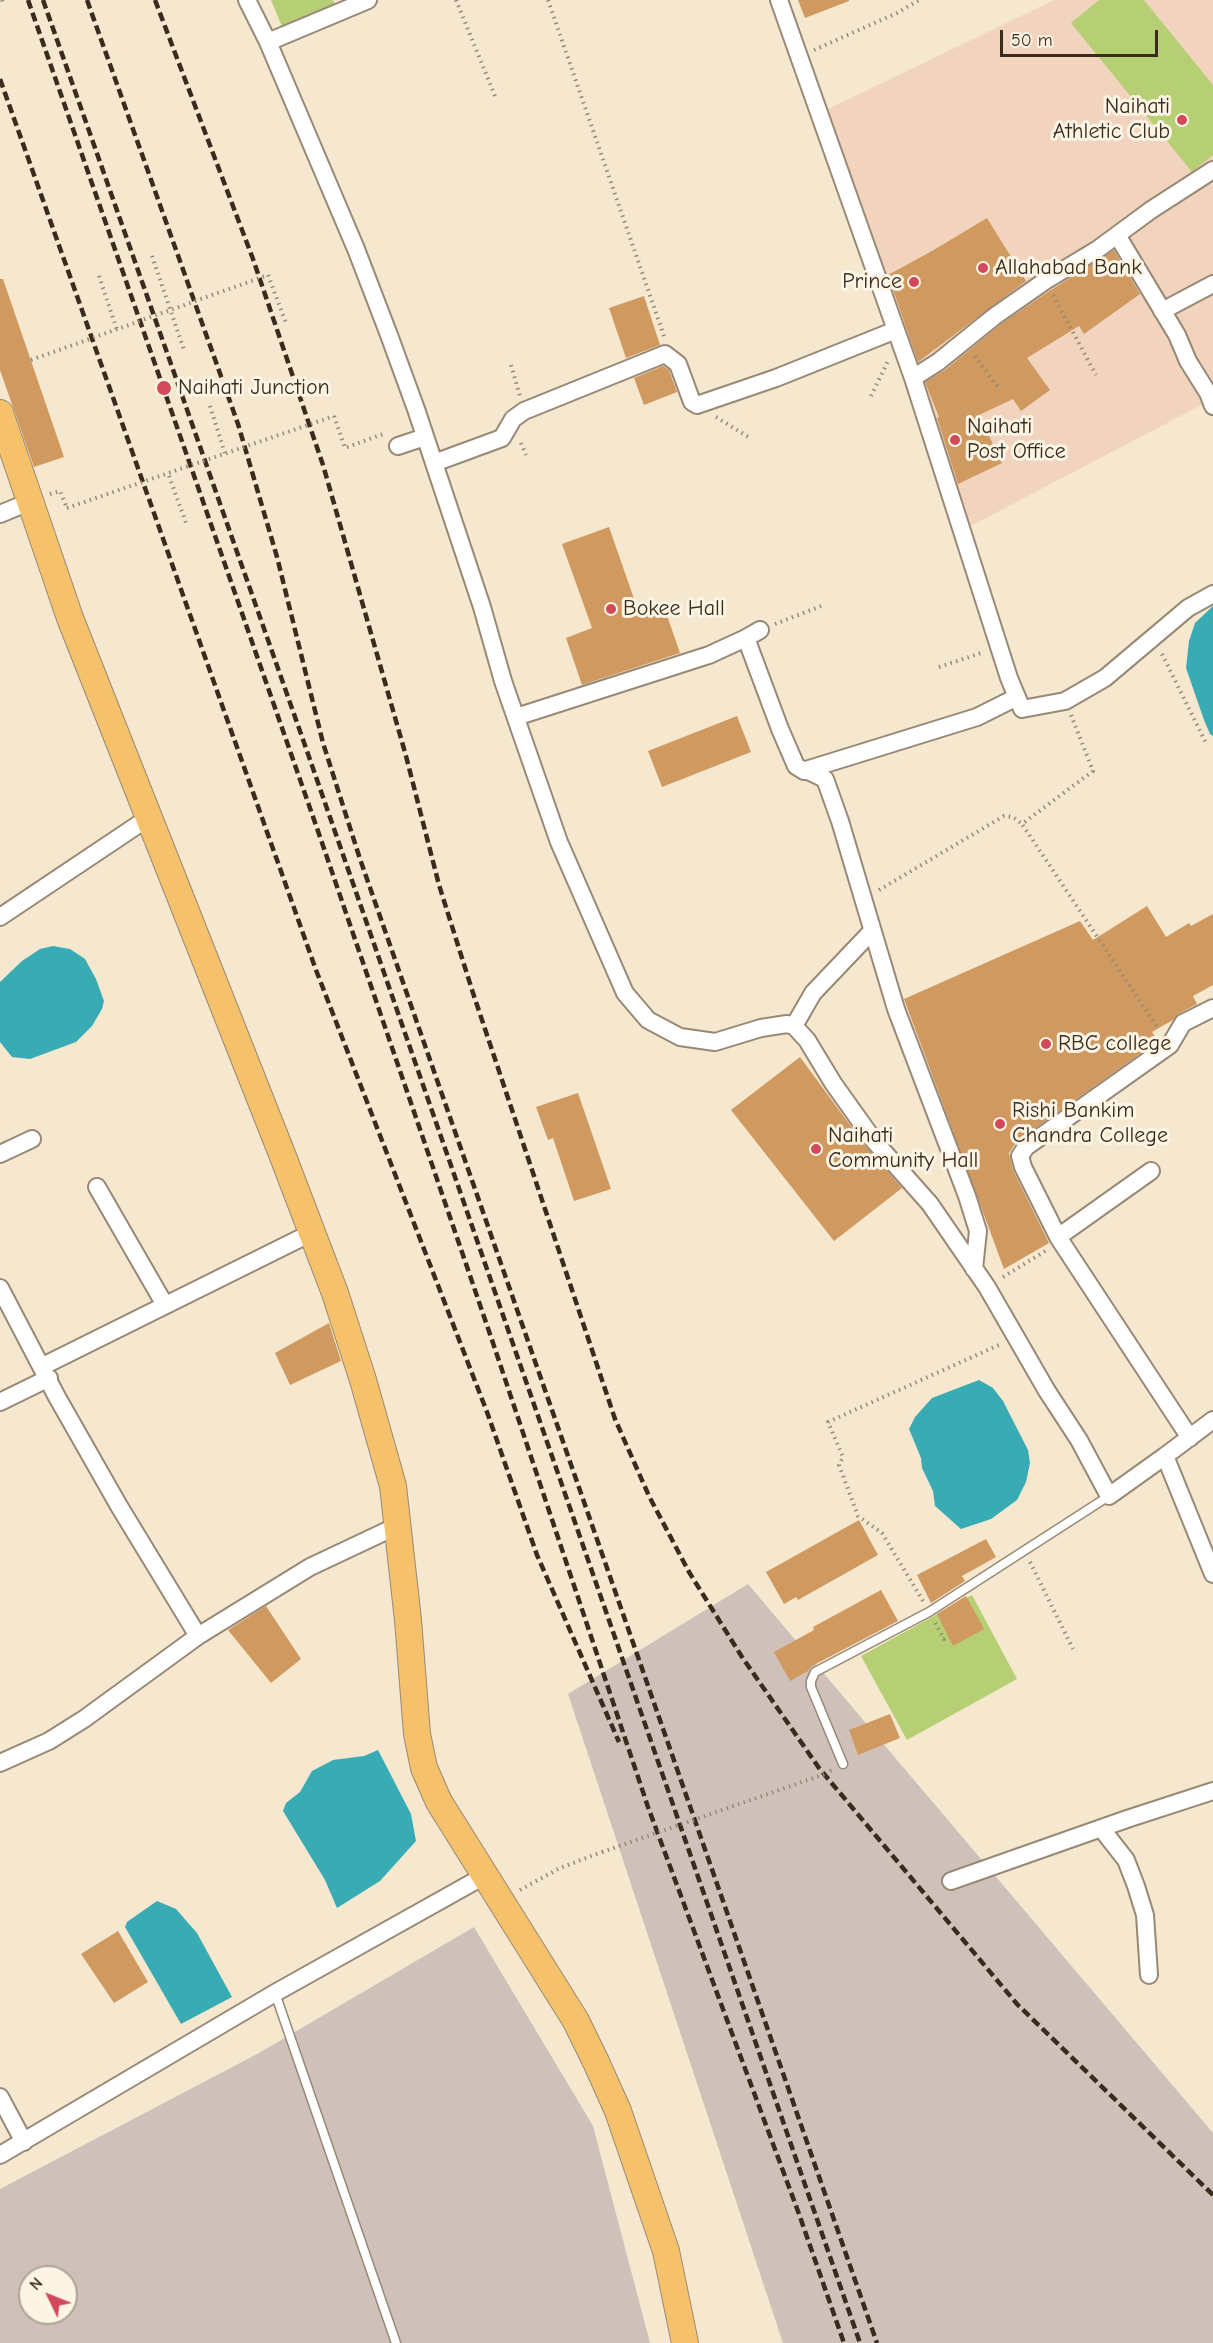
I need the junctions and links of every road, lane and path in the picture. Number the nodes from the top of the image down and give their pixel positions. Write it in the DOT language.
graph roads {
  1 [pos="247,0"];
  2 [pos="368,0"];
  3 [pos="456,0"];
  4 [pos="548,0"];
  5 [pos="779,0"];
  6 [pos="919,0"];
  7 [pos="268,42"];
  8 [pos="798,55"];
  9 [pos="495,96"];
  10 [pos="1213,170"];
  11 [pos="1117,236"];
  12 [pos="152,256"];
  13 [pos="99,276"];
  14 [pos="1045,281"];
  15 [pos="1213,284"];
  16 [pos="170,310"];
  17 [pos="1162,311"];
  18 [pos="286,323"];
  19 [pos="117,330"];
  20 [pos="897,334"];
  21 [pos="964,341"];
  22 [pos="184,350"];
  23 [pos="672,359"];
  24 [pos="31,360"];
  25 [pos="511,365"];
  26 [pos="1096,375"];
  27 [pos="913,378"];
  28 [pos="1209,386"];
  29 [pos="1000,390"];
  30 [pos="871,396"];
  31 [pos="698,405"];
  32 [pos="1213,405"];
  33 [pos="210,406"];
  34 [pos="524,411"];
  35 [pos="0,414"];
  36 [pos="425,437"];
  37 [pos="750,438"];
  38 [pos="398,446"];
  39 [pos="226,457"];
  40 [pos="434,463"];
  41 [pos="169,476"];
  42 [pos="60,490"];
  43 [pos="29,502"];
  44 [pos="0,514"];
  45 [pos="186,523"];
  46 [pos="1213,594"];
  47 [pos="824,605"];
  48 [pos="753,634"];
  49 [pos="1154,637"];
  50 [pos="999,648"];
  51 [pos="939,667"];
  52 [pos="1017,697"];
  53 [pos="1065,701"];
  54 [pos="516,717"];
  55 [pos="1207,745"];
  56 [pos="806,770"];
  57 [pos="148,818"];
  58 [pos="1022,824"];
  59 [pos="863,900"];
  60 [pos="0,917"];
  61 [pos="872,931"];
  62 [pos="1213,1008"];
  63 [pos="794,1026"];
  64 [pos="1170,1045"];
  65 [pos="32,1139"];
  66 [pos="0,1154"];
  67 [pos="1151,1171"];
  68 [pos="97,1187"];
  69 [pos="311,1233"];
  70 [pos="1059,1239"];
  71 [pos="974,1269"];
  72 [pos="987,1287"];
  73 [pos="2,1296"];
  74 [pos="165,1305"];
  75 [pos="1016,1337"];
  76 [pos="46,1372"];
  77 [pos="0,1402"];
  78 [pos="1213,1420"];
  79 [pos="1190,1438"];
  80 [pos="1165,1456"];
  81 [pos="1109,1496"];
  82 [pos="399,1525"];
  83 [pos="1024,1551"];
  84 [pos="1213,1574"];
  85 [pos="929,1612"];
  86 [pos="198,1636"];
  87 [pos="948,1636"];
  88 [pos="1073,1649"];
  89 [pos="1,1760"];
  90 [pos="843,1764"];
  91 [pos="825,1774"];
  92 [pos="1213,1791"];
  93 [pos="1101,1828"];
  94 [pos="484,1876"];
  95 [pos="951,1881"];
  96 [pos="501,1900"];
  97 [pos="1149,1975"];
  98 [pos="275,1993"];
  99 [pos="0,2097"];
  100 [pos="24,2142"];
  101 [pos="0,2155"];
  102 [pos="396,2343"];
  103 [pos="685,2343"];
  1 -- 7 [label="street"];
  2 -- 7 [label="street"];
  3 -- 9 [label="path"];
  4 -- 23 [label="path"];
  5 -- 8 [label="street"];
  6 -- 8 [label="path"];
  7 -- 36 [label="street"];
  8 -- 20 [label="street"];
  10 -- 11 [label="street"];
  11 -- 14 [label="street"];
  11 -- 17 [label="street"];
  12 -- 16 [label="path"];
  13 -- 19 [label="path"];
  14 -- 21 [label="street"];
  14 -- 26 [label="path"];
  15 -- 17 [label="street"];
  16 -- 18 [label="path, bridge"];
  16 -- 19 [label="path, bridge"];
  16 -- 22 [label="path"];
  17 -- 28 [label="street"];
  19 -- 24 [label="path, bridge"];
  20 -- 27 [label="street"];
  20 -- 30 [label="path"];
  20 -- 31 [label="street"];
  21 -- 27 [label="street"];
  21 -- 29 [label="path"];
  23 -- 31 [label="street"];
  23 -- 34 [label="street"];
  25 -- 34 [label="path"];
  27 -- 50 [label="street"];
  28 -- 32 [label="street"];
  31 -- 37 [label="path"];
  33 -- 39 [label="path"];
  34 -- 40 [label="street"];
  35 -- 43 [label="main road"];
  36 -- 38 [label="street"];
  36 -- 40 [label="street"];
  38 -- 42 [label="path, bridge"];
  40 -- 54 [label="street"];
  41 -- 45 [label="path"];
  43 -- 44 [label="street"];
  43 -- 57 [label="main road"];
  46 -- 49 [label="street"];
  47 -- 48 [label="path"];
  48 -- 54 [label="street"];
  48 -- 56 [label="street"];
  49 -- 53 [label="street"];
  49 -- 55 [label="path"];
  50 -- 51 [label="path"];
  50 -- 52 [label="street"];
  52 -- 53 [label="street"];
  52 -- 56 [label="street"];
  53 -- 58 [label="path"];
  54 -- 63 [label="street"];
  56 -- 59 [label="street"];
  57 -- 60 [label="street"];
  57 -- 69 [label="main road"];
  58 -- 59 [label="path"];
  58 -- 64 [label="path"];
  59 -- 61 [label="street"];
  61 -- 63 [label="street"];
  61 -- 71 [label="street"];
  62 -- 64 [label="street"];
  63 -- 71 [label="street"];
  64 -- 70 [label="street"];
  65 -- 66 [label="street"];
  67 -- 70 [label="street"];
  68 -- 74 [label="street"];
  69 -- 74 [label="street"];
  69 -- 82 [label="main road"];
  70 -- 72 [label="path"];
  70 -- 79 [label="street"];
  71 -- 72 [label="street"];
  72 -- 75 [label="street"];
  73 -- 76 [label="street"];
  74 -- 76 [label="street"];
  75 -- 81 [label="street"];
  75 -- 85 [label="path"];
  76 -- 77 [label="street"];
  76 -- 86 [label="street"];
  78 -- 79 [label="street"];
  79 -- 80 [label="street"];
  80 -- 81 [label="street"];
  80 -- 84 [label="street"];
  81 -- 83 [label="lane"];
  82 -- 86 [label="street"];
  82 -- 94 [label="main road"];
  83 -- 85 [label="lane"];
  83 -- 88 [label="path"];
  85 -- 87 [label="path"];
  85 -- 90 [label="lane"];
  86 -- 89 [label="street"];
  91 -- 96 [label="path, bridge"];
  92 -- 93 [label="street"];
  93 -- 95 [label="street"];
  93 -- 97 [label="street"];
  94 -- 96 [label="main road"];
  94 -- 98 [label="street"];
  96 -- 103 [label="main road"];
  98 -- 100 [label="street"];
  98 -- 102 [label="lane"];
  99 -- 100 [label="street"];
  100 -- 101 [label="street"];
}
